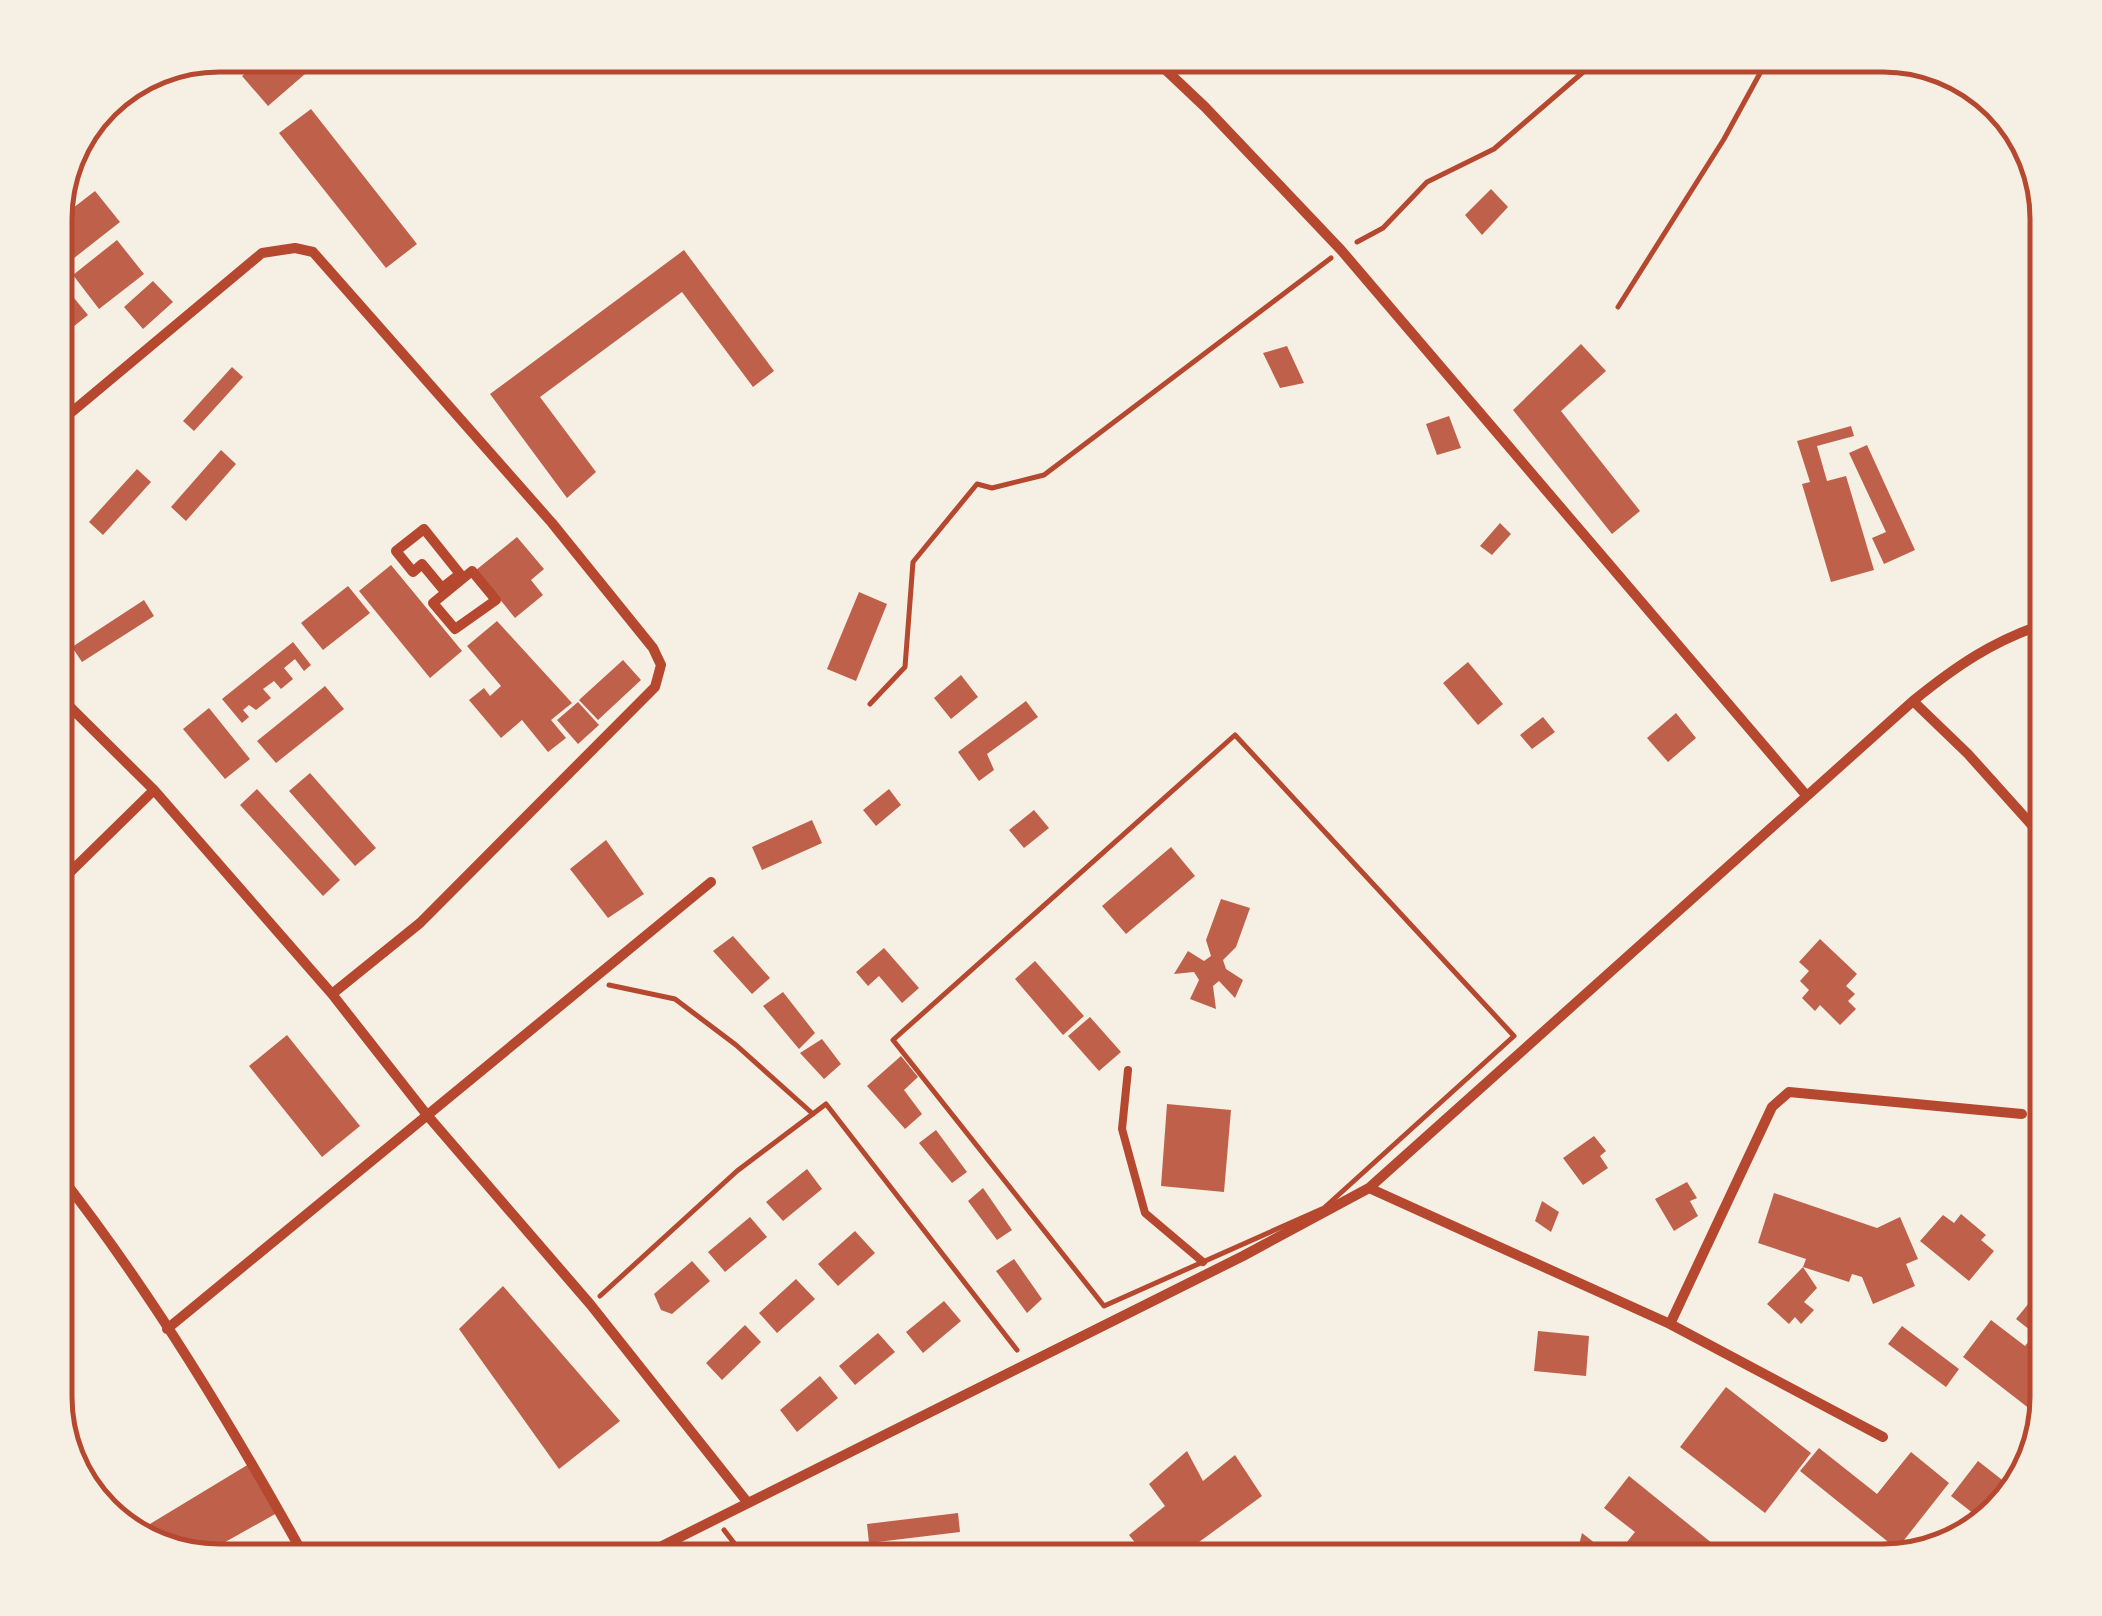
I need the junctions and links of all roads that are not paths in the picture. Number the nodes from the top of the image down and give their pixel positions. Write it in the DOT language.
graph roads {
  1 [pos="1168,72"];
  2 [pos="73,412"];
  3 [pos="442,588"];
  4 [pos="455,629"];
  5 [pos="2030,629"];
  6 [pos="1913,700"];
  7 [pos="73,710"];
  8 [pos="154,790"];
  9 [pos="1806,795"];
  10 [pos="2030,823"];
  11 [pos="73,869"];
  12 [pos="711,882"];
  13 [pos="332,994"];
  14 [pos="1128,1070"];
  15 [pos="2022,1114"];
  16 [pos="427,1115"];
  17 [pos="1369,1188"];
  18 [pos="73,1192"];
  19 [pos="1204,1262"];
  20 [pos="1670,1324"];
  21 [pos="167,1329"];
  22 [pos="1882,1437"];
  23 [pos="748,1503"];
  24 [pos="298,1544"];
  25 [pos="666,1544"];
  1 -- 9 [label="street"];
  2 -- 13 [label="street"];
  3 -- 3 [label="street"];
  4 -- 4 [label="street"];
  5 -- 6 [label="street"];
  6 -- 9 [label="street"];
  6 -- 10 [label="street"];
  7 -- 8 [label="street"];
  8 -- 11 [label="street"];
  8 -- 13 [label="street"];
  9 -- 17 [label="street"];
  12 -- 16 [label="street"];
  13 -- 16 [label="street"];
  14 -- 19 [label="lane"];
  15 -- 20 [label="street"];
  16 -- 21 [label="street"];
  16 -- 23 [label="street"];
  17 -- 20 [label="street"];
  17 -- 23 [label="street"];
  18 -- 21 [label="street"];
  20 -- 22 [label="street"];
  21 -- 24 [label="street"];
  23 -- 25 [label="street"];
}
